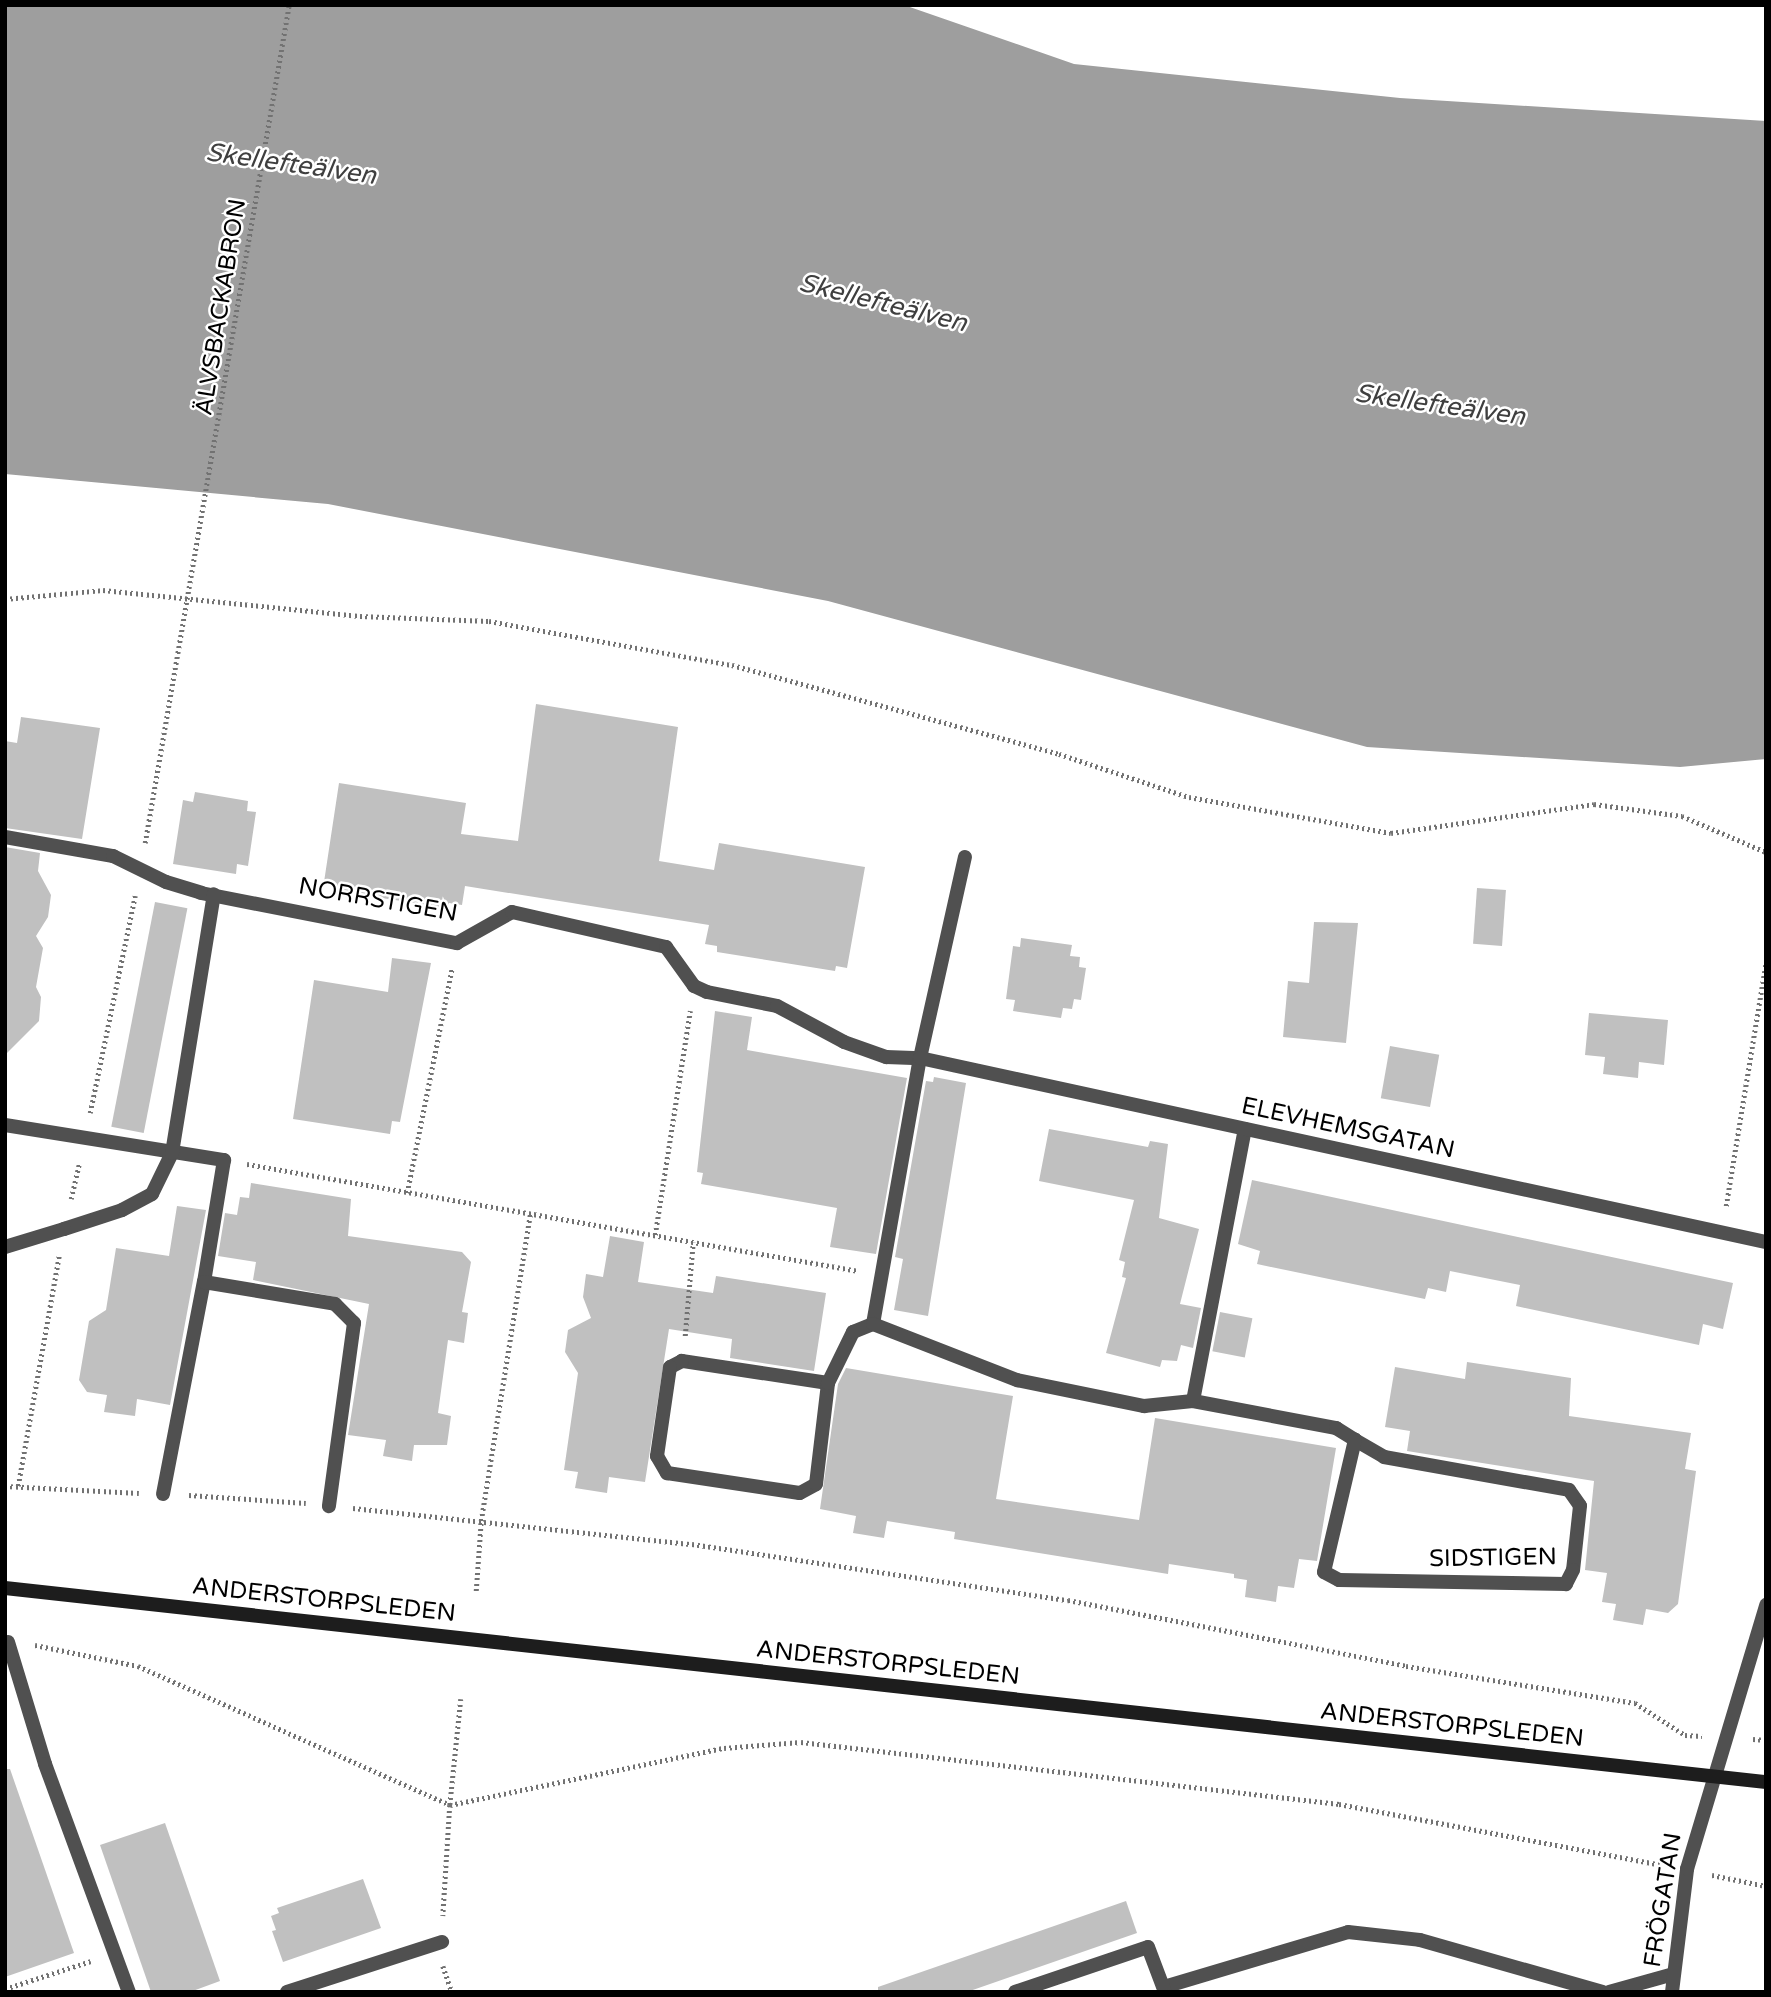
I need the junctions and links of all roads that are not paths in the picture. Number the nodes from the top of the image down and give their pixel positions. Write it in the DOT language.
graph roads {
  1 [pos="5,837"];
  2 [pos="964,858"];
  3 [pos="214,894"];
  4 [pos="920,1058"];
  5 [pos="5,1125"];
  6 [pos="1245,1129"];
  7 [pos="172,1153"];
  8 [pos="1766,1241"];
  9 [pos="5,1247"];
  10 [pos="204,1282"];
  11 [pos="873,1324"];
  12 [pos="828,1383"];
  13 [pos="1193,1401"];
  14 [pos="1355,1440"];
  15 [pos="163,1494"];
  16 [pos="329,1506"];
  17 [pos="5,1588"];
  18 [pos="1766,1605"];
  19 [pos="8,1642"];
  20 [pos="1712,1776"];
  21 [pos="1766,1782"];
  22 [pos="442,1941"];
  23 [pos="1674,1974"];
  24 [pos="1181,1987"];
  25 [pos="1165,1989"];
  26 [pos="128,1992"];
  27 [pos="287,1992"];
  28 [pos="1014,1992"];
  29 [pos="1602,1992"];
  30 [pos="1609,1992"];
  31 [pos="1672,1992"];
  1 -- 3 [label="street, NORRSTIGEN"];
  2 -- 4 [label="street"];
  3 -- 4 [label="street, NORRSTIGEN"];
  3 -- 7 [label="street"];
  4 -- 6 [label="street, ELEVHEMSGATAN"];
  4 -- 11 [label="street"];
  5 -- 7 [label="street"];
  6 -- 8 [label="street, ELEVHEMSGATAN"];
  6 -- 13 [label="street"];
  7 -- 9 [label="street"];
  7 -- 10 [label="street"];
  10 -- 15 [label="street"];
  10 -- 16 [label="street"];
  11 -- 12 [label="street"];
  11 -- 13 [label="street, SIDSTIGEN"];
  12 -- 12 [label="street"];
  13 -- 14 [label="street, SIDSTIGEN"];
  14 -- 14 [label="street, SIDSTIGEN"];
  17 -- 20 [label="main road, ANDERSTORPSLEDEN"];
  18 -- 20 [label="street"];
  19 -- 26 [label="street"];
  20 -- 21 [label="main road, ANDERSTORPSLEDEN"];
  20 -- 23 [label="street, FRÖGATAN"];
  22 -- 27 [label="street"];
  23 -- 30 [label="street"];
  23 -- 31 [label="street, FRÖGATAN"];
  24 -- 25 [label="street"];
  24 -- 29 [label="street"];
  25 -- 28 [label="street"];
}
